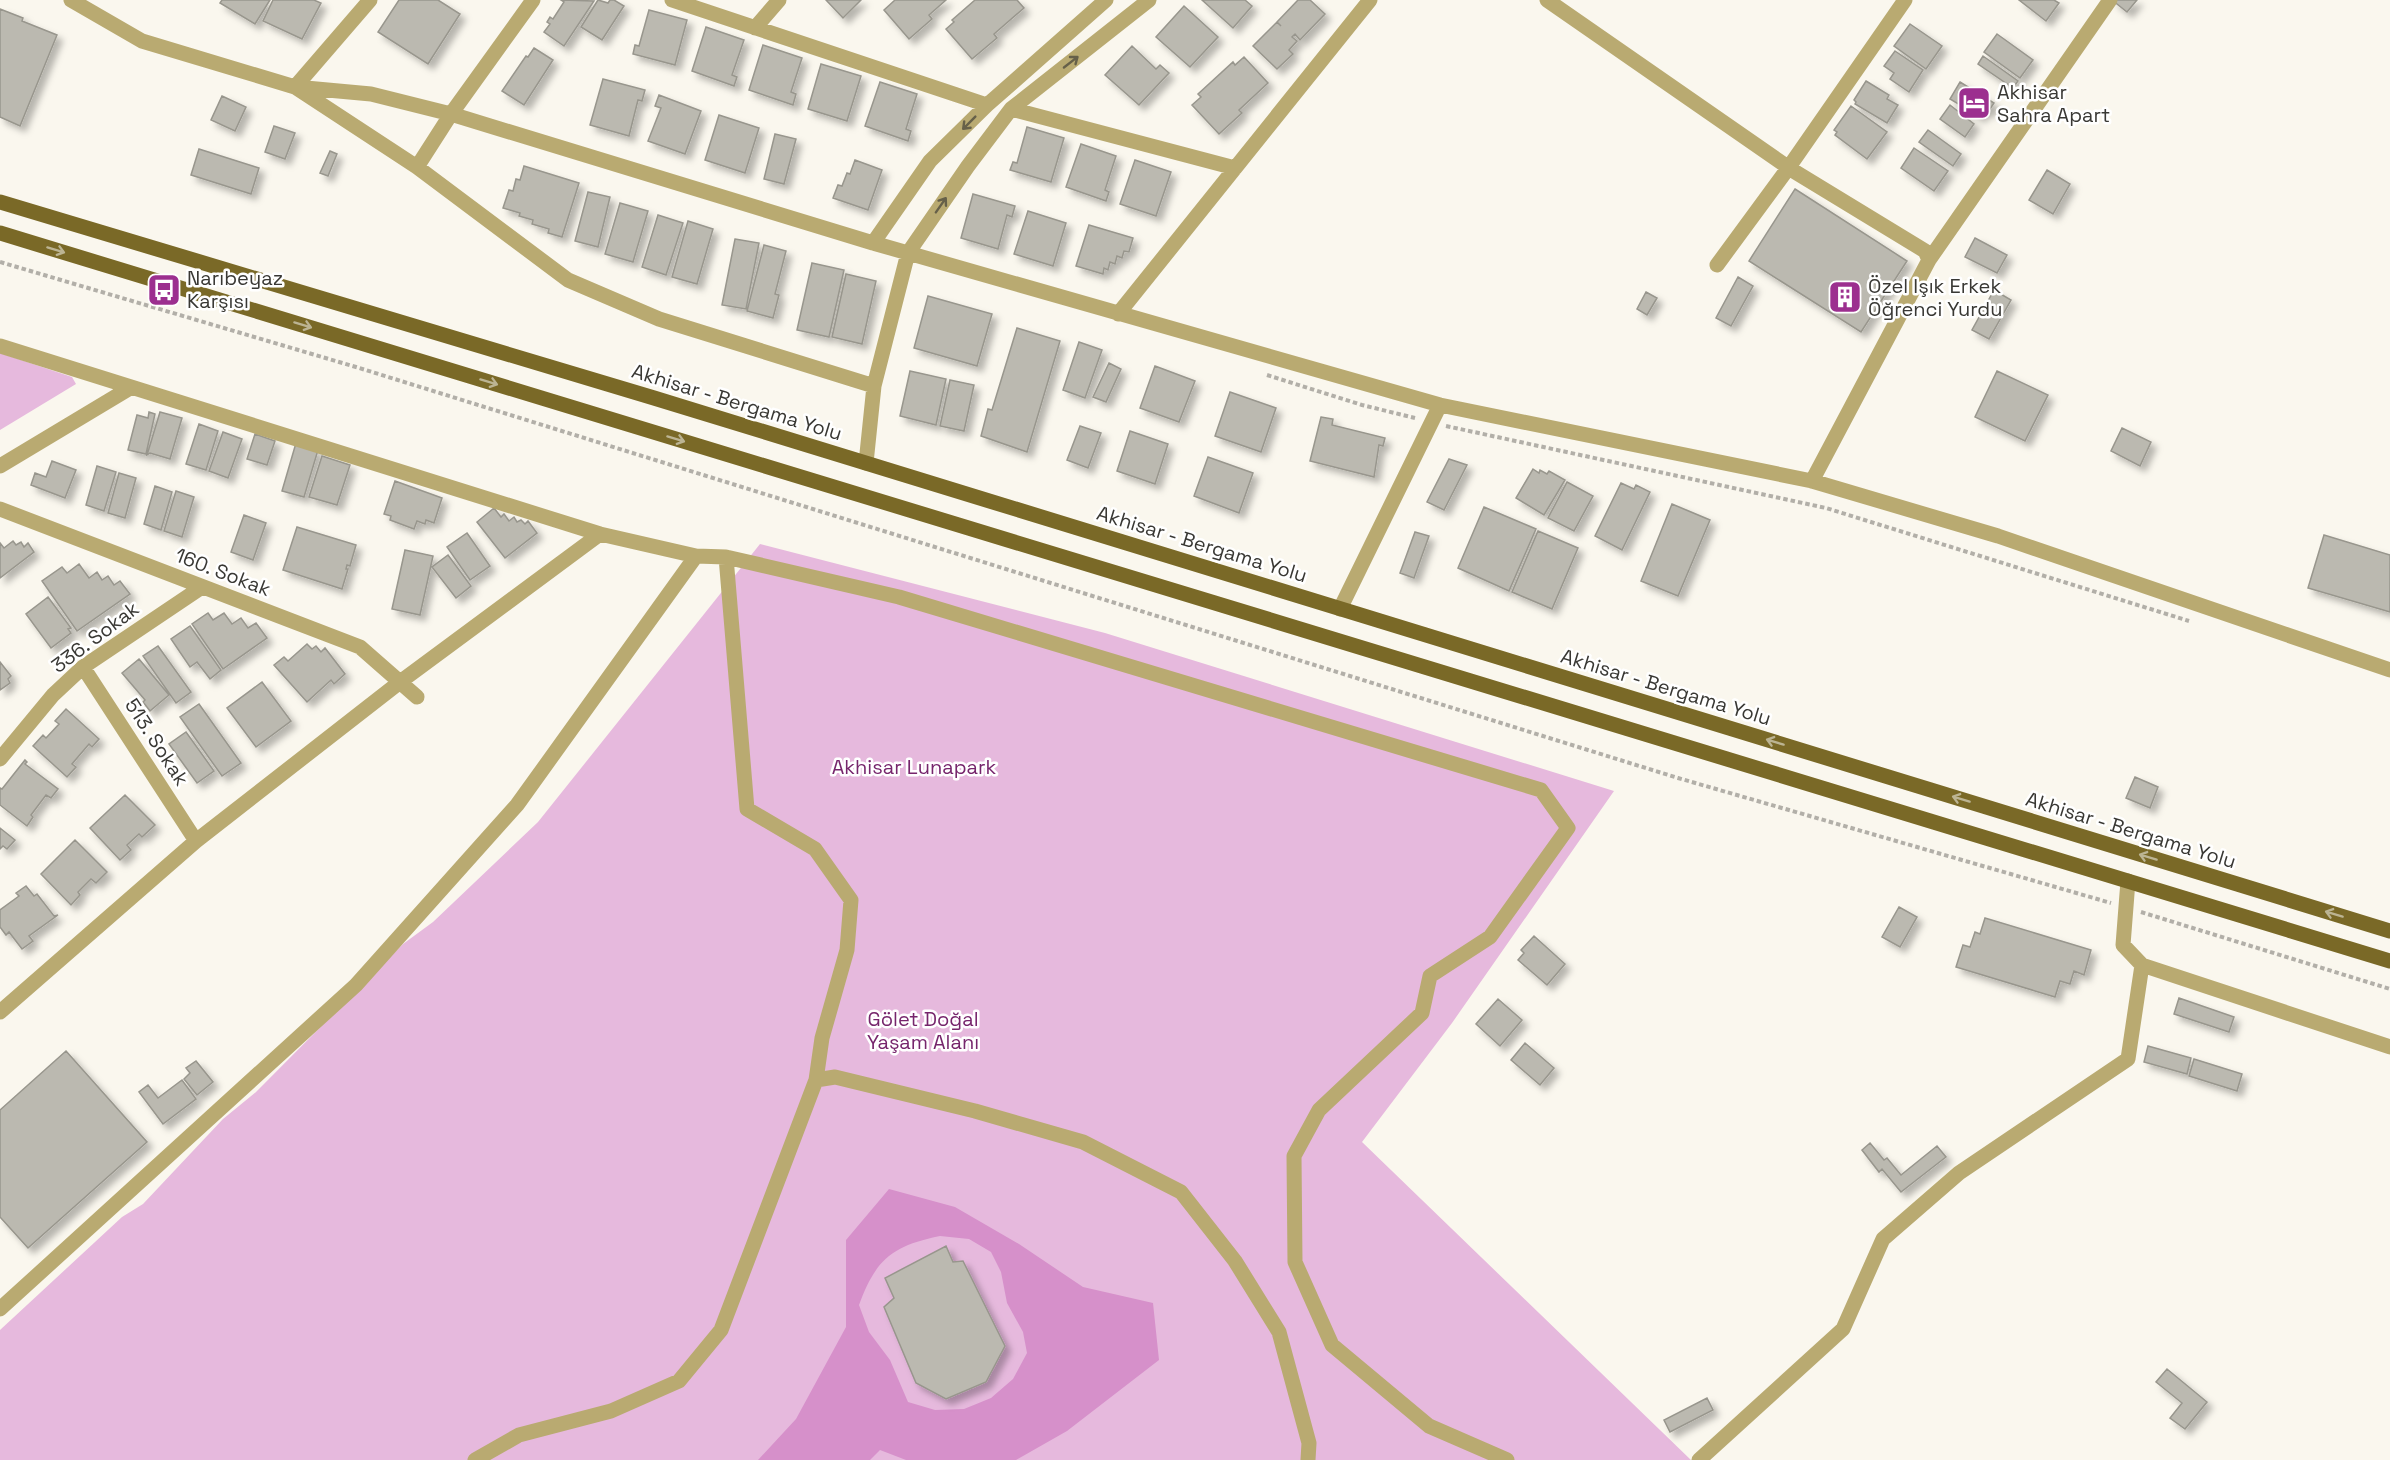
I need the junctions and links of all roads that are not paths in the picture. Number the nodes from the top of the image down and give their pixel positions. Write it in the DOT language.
graph roads {
  1 [pos="73,0"];
  2 [pos="370,0"];
  3 [pos="533,0"];
  4 [pos="672,0"];
  5 [pos="779,0"];
  6 [pos="1106,0"];
  7 [pos="1149,0"];
  8 [pos="1370,0"];
  9 [pos="1547,0"];
  10 [pos="1905,0"];
  11 [pos="2109,0"];
  12 [pos="755,28"];
  13 [pos="295,87"];
  14 [pos="987,105"];
  15 [pos="1011,109"];
  16 [pos="451,114"];
  17 [pos="417,167"];
  18 [pos="1790,167"];
  19 [pos="1235,168"];
  20 [pos="0,202"];
  21 [pos="0,233"];
  22 [pos="873,243"];
  23 [pos="908,253"];
  24 [pos="1929,260"];
  25 [pos="1717,265"];
  26 [pos="1118,314"];
  27 [pos="0,346"];
  28 [pos="874,386"];
  29 [pos="130,388"];
  30 [pos="1440,405"];
  31 [pos="866,463"];
  32 [pos="0,466"];
  33 [pos="1812,481"];
  34 [pos="0,509"];
  35 [pos="600,534"];
  36 [pos="696,556"];
  37 [pos="726,557"];
  38 [pos="202,587"];
  39 [pos="1340,609"];
  40 [pos="83,667"];
  41 [pos="2390,670"];
  42 [pos="400,682"];
  43 [pos="417,697"];
  44 [pos="0,759"];
  45 [pos="196,841"];
  46 [pos="2128,881"];
  47 [pos="2390,931"];
  48 [pos="2390,961"];
  49 [pos="2142,965"];
  50 [pos="0,1012"];
  51 [pos="2390,1047"];
  52 [pos="816,1080"];
  53 [pos="0,1309"];
  54 [pos="475,1460"];
  55 [pos="1308,1460"];
  56 [pos="1507,1460"];
  57 [pos="1699,1460"];
  1 -- 13 [label="street"];
  2 -- 13 [label="street"];
  3 -- 16 [label="street"];
  4 -- 12 [label="street"];
  5 -- 12 [label="street"];
  6 -- 14 [label="street"];
  15 -- 7 [label="street, one-way"];
  8 -- 19 [label="street"];
  9 -- 18 [label="street"];
  10 -- 18 [label="street"];
  11 -- 24 [label="street"];
  12 -- 14 [label="street"];
  13 -- 16 [label="street"];
  13 -- 17 [label="street"];
  14 -- 22 [label="street, one-way"];
  15 -- 19 [label="street"];
  23 -- 15 [label="street, one-way"];
  16 -- 17 [label="street"];
  16 -- 22 [label="street"];
  17 -- 28 [label="street"];
  18 -- 24 [label="street"];
  18 -- 25 [label="street"];
  19 -- 26 [label="street"];
  20 -- 31 [label="main road, Akhisar - Bergama Yolu"];
  21 -- 46 [label="main road, one-way"];
  22 -- 23 [label="street"];
  23 -- 26 [label="street"];
  23 -- 28 [label="street"];
  24 -- 33 [label="street"];
  26 -- 30 [label="street"];
  27 -- 29 [label="street"];
  28 -- 31 [label="street"];
  29 -- 32 [label="street"];
  29 -- 35 [label="street"];
  30 -- 33 [label="street"];
  30 -- 39 [label="street"];
  31 -- 39 [label="main road, Akhisar - Bergama Yolu"];
  33 -- 41 [label="street"];
  34 -- 38 [label="street, 160. Sokak"];
  35 -- 36 [label="street"];
  35 -- 42 [label="street"];
  36 -- 37 [label="street"];
  36 -- 53 [label="street"];
  37 -- 52 [label="street"];
  37 -- 56 [label="street"];
  38 -- 40 [label="street, 336. Sokak"];
  38 -- 42 [label="street, 160. Sokak"];
  47 -- 39 [label="main road, Akhisar - Bergama Yolu, one-way"];
  40 -- 44 [label="street, 336. Sokak"];
  40 -- 45 [label="street, 513. Sokak"];
  42 -- 43 [label="street, 160. Sokak"];
  42 -- 45 [label="street"];
  45 -- 50 [label="street"];
  46 -- 48 [label="main road"];
  46 -- 49 [label="street"];
  49 -- 51 [label="street"];
  49 -- 57 [label="street"];
  52 -- 54 [label="street"];
  52 -- 55 [label="street"];
}
